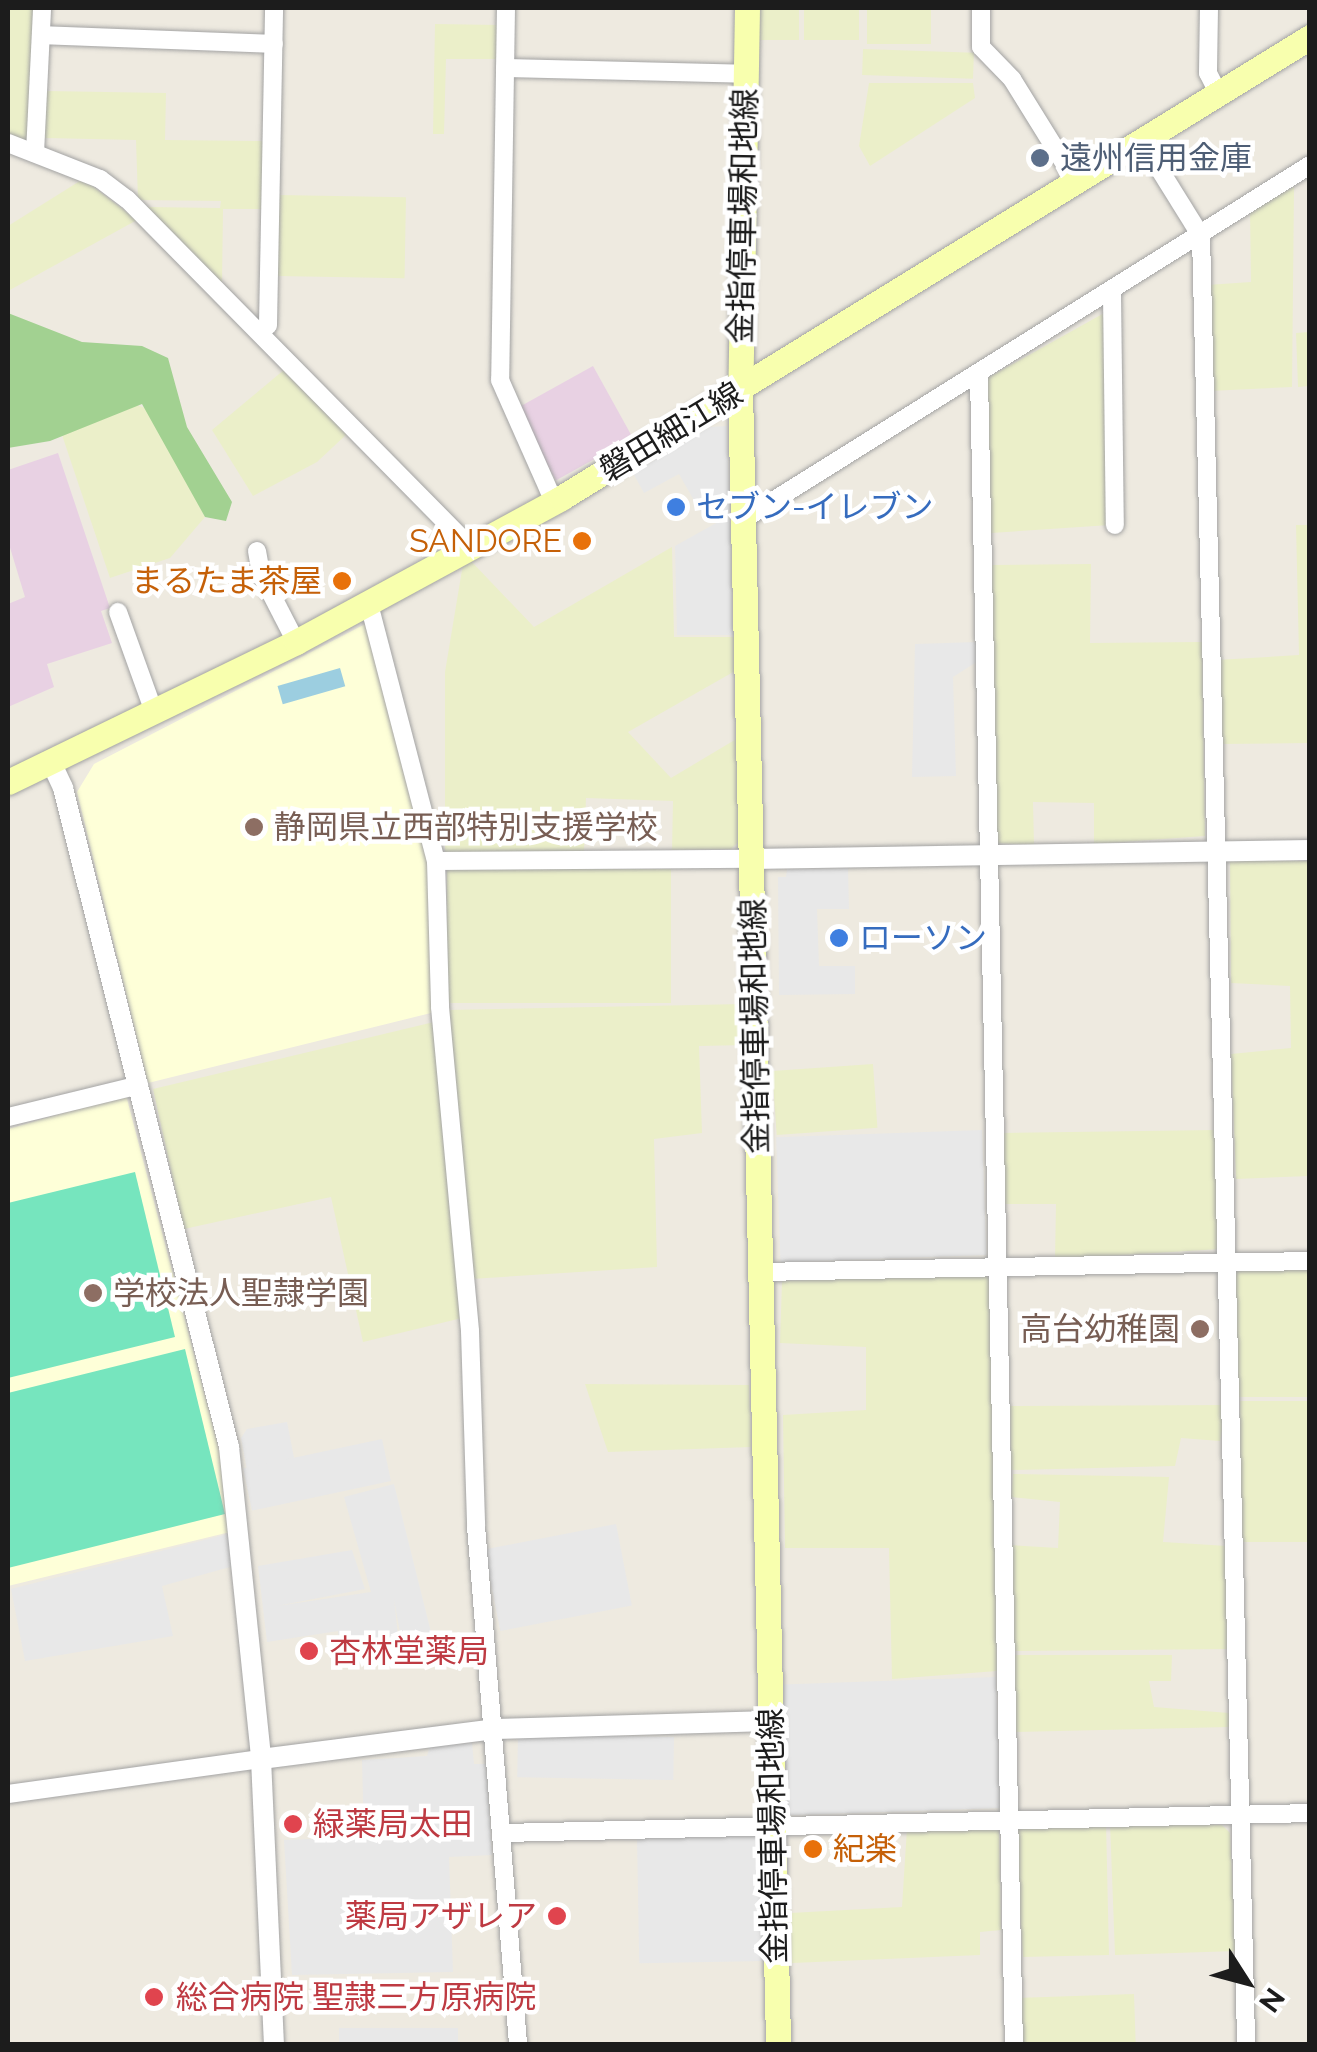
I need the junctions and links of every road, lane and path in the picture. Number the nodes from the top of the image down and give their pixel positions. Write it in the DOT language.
graph roads {
  1 [pos="42,8"];
  2 [pos="274,8"];
  3 [pos="506,8"];
  4 [pos="747,8"];
  5 [pos="981,8"];
  6 [pos="1209,8"];
  7 [pos="41,35"];
  8 [pos="1310,37"];
  9 [pos="274,44"];
  10 [pos="505,68"];
  11 [pos="746,74"];
  12 [pos="1219,94"];
  13 [pos="8,143"];
  14 [pos="1144,143"];
  15 [pos="35,153"];
  16 [pos="1310,165"];
  17 [pos="1077,184"];
  18 [pos="1201,236"];
  19 [pos="1112,294"];
  20 [pos="260,333"];
  21 [pos="978,377"];
  22 [pos="740,391"];
  23 [pos="554,502"];
  24 [pos="744,519"];
  25 [pos="1116,525"];
  26 [pos="472,548"];
  27 [pos="257,550"];
  28 [pos="369,604"];
  29 [pos="118,612"];
  30 [pos="296,642"];
  31 [pos="154,712"];
  32 [pos="51,762"];
  33 [pos="8,782"];
  34 [pos="1310,850"];
  35 [pos="1214,852"];
  36 [pos="988,855"];
  37 [pos="752,859"];
  38 [pos="436,861"];
  39 [pos="140,1085"];
  40 [pos="8,1117"];
  41 [pos="1310,1261"];
  42 [pos="1227,1262"];
  43 [pos="997,1266"];
  44 [pos="761,1272"];
  45 [pos="770,1721"];
  46 [pos="496,1729"];
  47 [pos="261,1759"];
  48 [pos="8,1794"];
  49 [pos="1310,1813"];
  50 [pos="1240,1814"];
  51 [pos="1010,1817"];
  52 [pos="774,1825"];
  53 [pos="504,1834"];
  54 [pos="274,2044"];
  55 [pos="518,2044"];
  56 [pos="778,2044"];
  57 [pos="1014,2044"];
  58 [pos="1246,2044"];
  1 -- 7 [label="street"];
  2 -- 9 [label="street"];
  3 -- 10 [label="street"];
  4 -- 11 [label="main road, 金指停車場和地線"];
  5 -- 17 [label="street"];
  6 -- 12 [label="street"];
  7 -- 9 [label="street"];
  7 -- 15 [label="street"];
  8 -- 12 [label="main road, 磐田細江線"];
  9 -- 20 [label="street"];
  10 -- 11 [label="street"];
  10 -- 23 [label="street"];
  11 -- 22 [label="main road, 金指停車場和地線"];
  12 -- 14 [label="main road, 磐田細江線"];
  13 -- 15 [label="street"];
  14 -- 17 [label="main road, 磐田細江線"];
  14 -- 18 [label="street"];
  15 -- 20 [label="street"];
  16 -- 18 [label="street"];
  17 -- 22 [label="main road, 磐田細江線"];
  18 -- 19 [label="street"];
  18 -- 35 [label="street"];
  19 -- 21 [label="street"];
  19 -- 25 [label="street"];
  20 -- 26 [label="street"];
  21 -- 24 [label="street"];
  21 -- 36 [label="street"];
  22 -- 23 [label="main road, 磐田細江線"];
  22 -- 24 [label="main road, 金指停車場和地線"];
  23 -- 26 [label="main road, 磐田細江線"];
  24 -- 37 [label="main road, 金指停車場和地線"];
  26 -- 28 [label="main road, 磐田細江線"];
  27 -- 30 [label="street"];
  28 -- 30 [label="main road, 磐田細江線"];
  28 -- 38 [label="street"];
  29 -- 31 [label="street"];
  30 -- 31 [label="main road, 磐田細江線"];
  31 -- 32 [label="main road, 磐田細江線"];
  32 -- 33 [label="main road, 磐田細江線"];
  32 -- 39 [label="street"];
  34 -- 35 [label="street"];
  35 -- 36 [label="street"];
  35 -- 42 [label="street"];
  36 -- 37 [label="street"];
  36 -- 43 [label="street"];
  37 -- 38 [label="street"];
  37 -- 44 [label="main road, 金指停車場和地線"];
  38 -- 46 [label="street"];
  39 -- 40 [label="street"];
  39 -- 47 [label="street"];
  41 -- 42 [label="street"];
  42 -- 43 [label="street"];
  42 -- 50 [label="street"];
  43 -- 44 [label="street"];
  43 -- 51 [label="street"];
  44 -- 45 [label="main road, 金指停車場和地線"];
  45 -- 46 [label="street"];
  45 -- 52 [label="main road, 金指停車場和地線"];
  46 -- 47 [label="street"];
  46 -- 53 [label="street"];
  47 -- 48 [label="street"];
  47 -- 54 [label="street"];
  49 -- 50 [label="street"];
  50 -- 51 [label="street"];
  50 -- 58 [label="street"];
  51 -- 52 [label="street"];
  51 -- 57 [label="street"];
  52 -- 53 [label="street"];
  52 -- 56 [label="main road, 金指停車場和地線"];
  53 -- 55 [label="street"];
}
